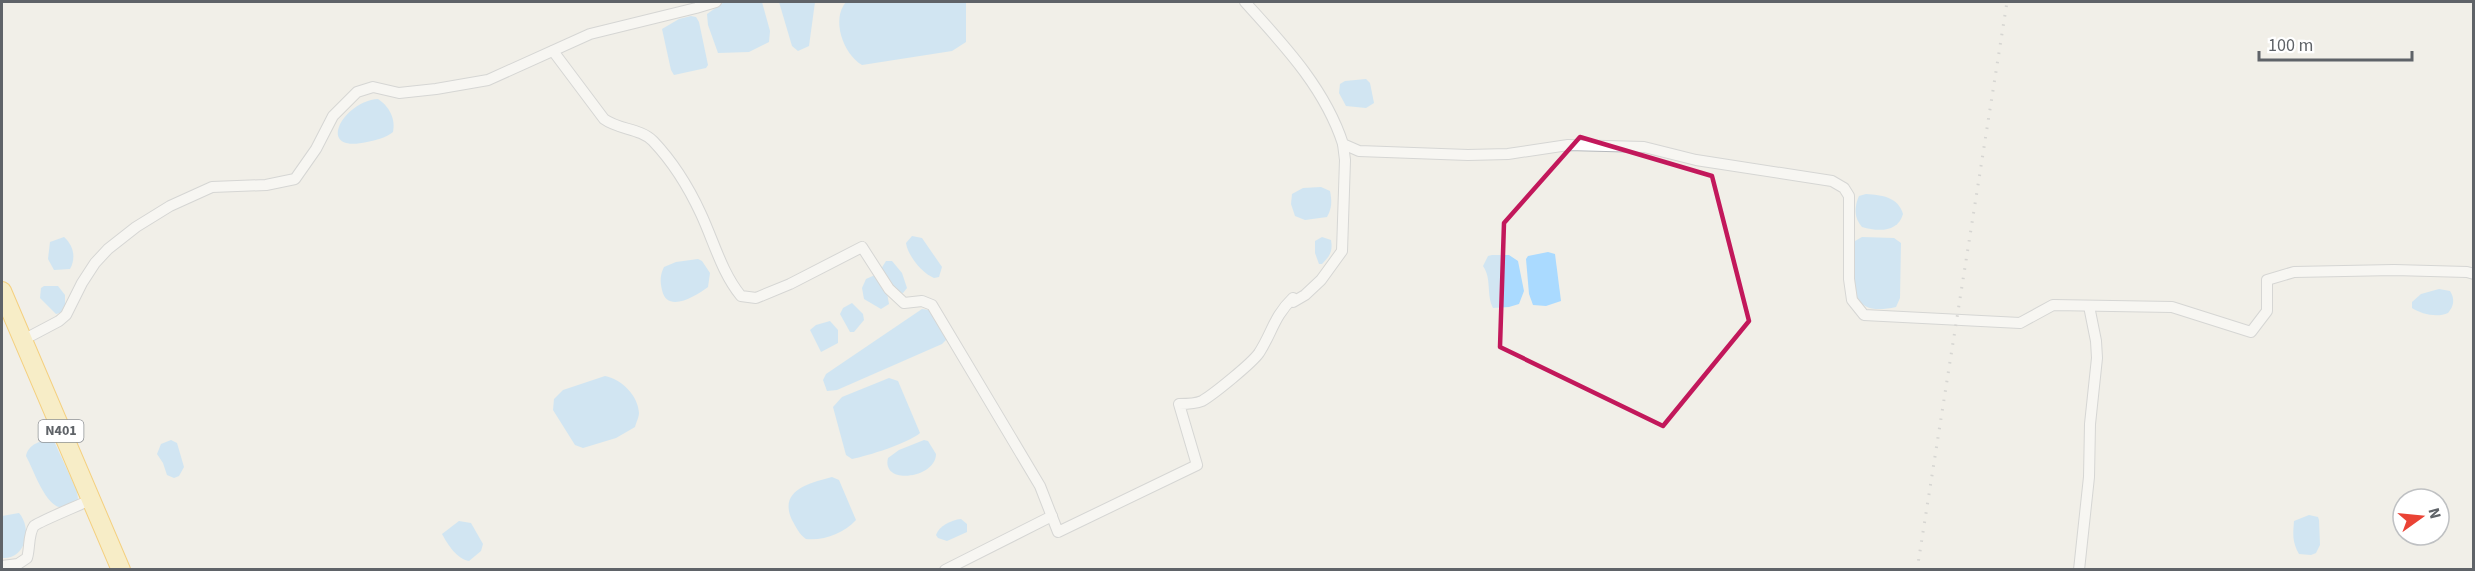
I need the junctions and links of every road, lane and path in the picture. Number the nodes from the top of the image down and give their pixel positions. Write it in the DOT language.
graph roads {
  1 [pos="716,2"];
  2 [pos="1245,2"];
  3 [pos="553,51"];
  4 [pos="1343,144"];
  5 [pos="2474,274"];
  6 [pos="2,291"];
  7 [pos="2089,306"];
  8 [pos="23,340"];
  9 [pos="90,500"];
  10 [pos="1052,516"];
  11 [pos="2,566"];
  12 [pos="121,570"];
  13 [pos="945,570"];
  14 [pos="2079,570"];
  1 -- 3 [label="street"];
  2 -- 4 [label="street"];
  3 -- 8 [label="street"];
  3 -- 10 [label="street"];
  4 -- 7 [label="street"];
  4 -- 10 [label="street"];
  5 -- 7 [label="street"];
  6 -- 8 [label="highway, N401"];
  7 -- 14 [label="street"];
  8 -- 9 [label="highway, N401"];
  9 -- 11 [label="street"];
  9 -- 12 [label="highway, N401"];
  10 -- 13 [label="street"];
}
